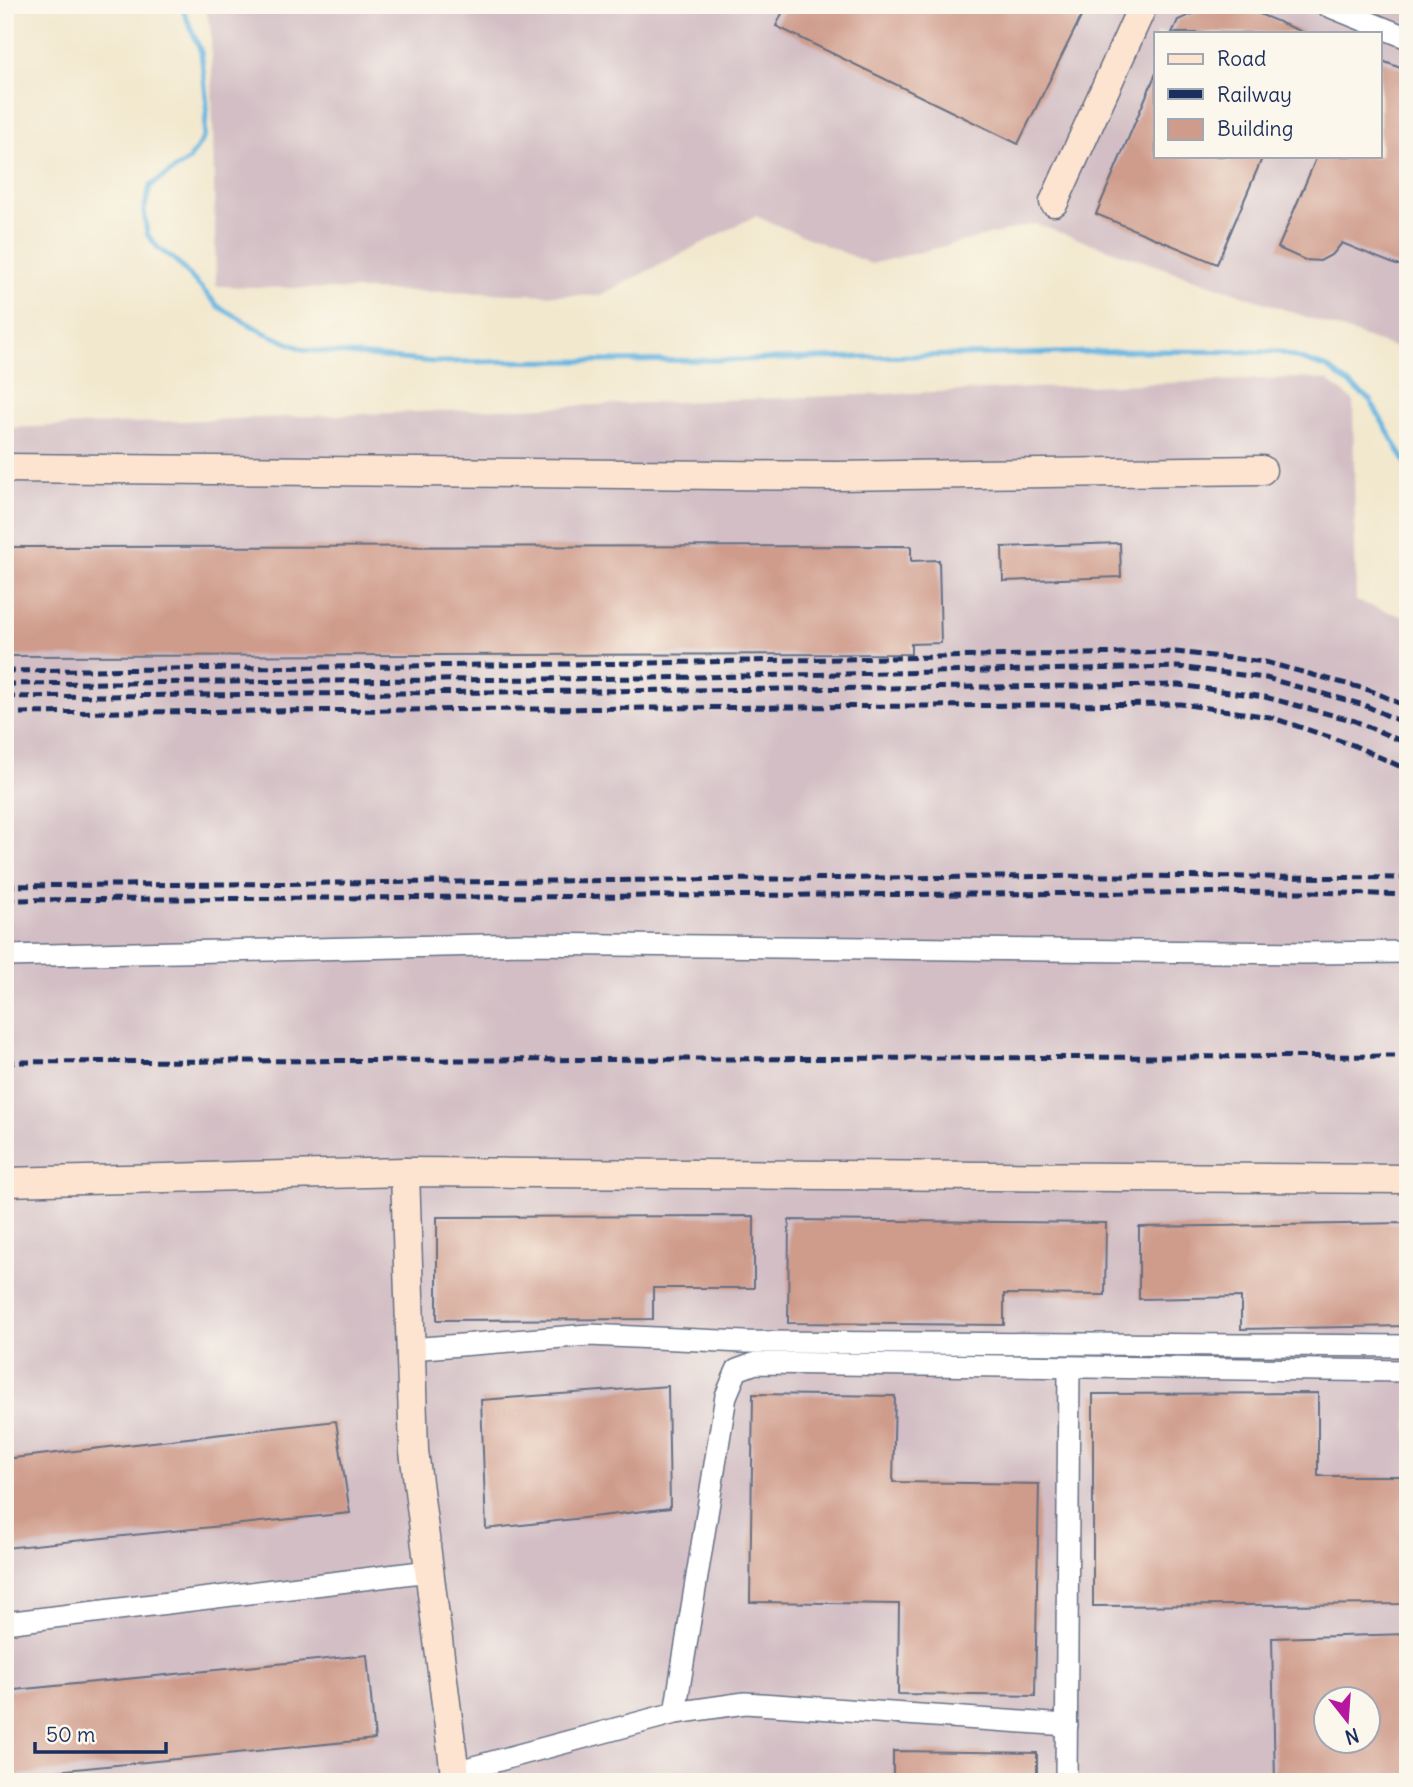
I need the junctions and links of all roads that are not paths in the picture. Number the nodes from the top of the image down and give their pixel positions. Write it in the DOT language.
graph roads {
  1 [pos="1143,5"];
  2 [pos="1326,5"];
  3 [pos="1408,37"];
  4 [pos="1054,202"];
  5 [pos="5,468"];
  6 [pos="1262,470"];
  7 [pos="1408,952"];
  8 [pos="5,956"];
  9 [pos="405,1172"];
  10 [pos="1408,1179"];
  11 [pos="5,1182"];
  12 [pos="1408,1346"];
  13 [pos="410,1349"];
  14 [pos="1069,1367"];
  15 [pos="1408,1371"];
  16 [pos="429,1571"];
  17 [pos="5,1623"];
  18 [pos="675,1713"];
  19 [pos="1067,1725"];
  20 [pos="455,1777"];
  21 [pos="1066,1782"];
  1 -- 4 [label="street"];
  2 -- 3 [label="street"];
  5 -- 6 [label="street"];
  7 -- 8 [label="street"];
  9 -- 10 [label="street"];
  9 -- 11 [label="street"];
  9 -- 13 [label="street"];
  12 -- 13 [label="street"];
  13 -- 16 [label="street"];
  14 -- 15 [label="street"];
  14 -- 18 [label="street"];
  14 -- 19 [label="street"];
  16 -- 17 [label="street"];
  16 -- 20 [label="street"];
  18 -- 19 [label="street"];
  18 -- 20 [label="street"];
  19 -- 21 [label="street"];
}
